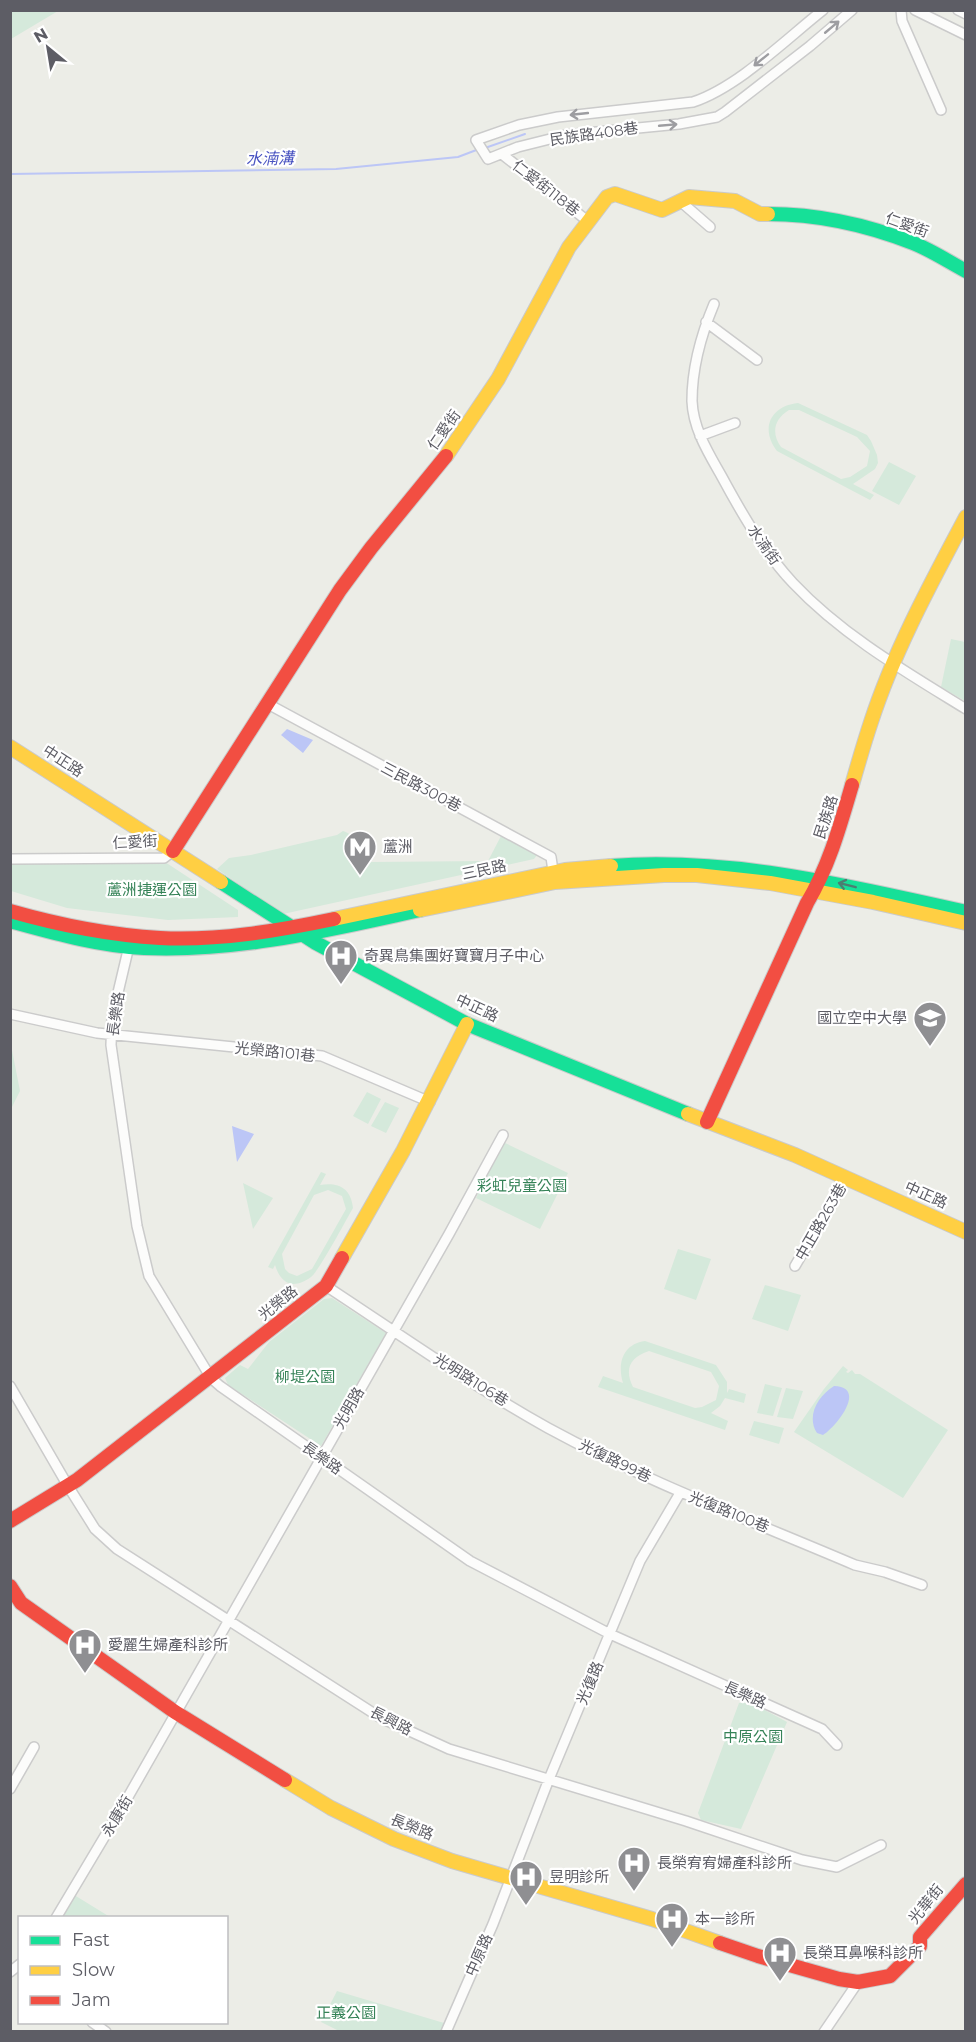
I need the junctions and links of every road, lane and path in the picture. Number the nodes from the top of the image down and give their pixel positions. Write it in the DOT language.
graph roads {
  1 [pos="823,10"];
  2 [pos="852,10"];
  3 [pos="901,10"];
  4 [pos="915,10"];
  5 [pos="958,10"];
  6 [pos="966,14"];
  7 [pos="966,35"];
  8 [pos="941,110"];
  9 [pos="503,155"];
  10 [pos="679,200"];
  11 [pos="589,222"];
  12 [pos="710,227"];
  13 [pos="966,271"];
  14 [pos="714,304"];
  15 [pos="706,322"];
  16 [pos="757,360"];
  17 [pos="735,423"];
  18 [pos="700,436"];
  19 [pos="966,517"];
  20 [pos="894,663"];
  21 [pos="268,704"];
  22 [pos="966,709"];
  23 [pos="10,747"];
  24 [pos="173,851"];
  25 [pos="10,859"];
  26 [pos="554,877"];
  27 [pos="817,886"];
  28 [pos="10,910"];
  29 [pos="966,912"];
  30 [pos="10,921"];
  31 [pos="966,923"];
  32 [pos="298,931"];
  33 [pos="129,946"];
  34 [pos="10,1014"];
  35 [pos="468,1024"];
  36 [pos="111,1034"];
  37 [pos="430,1102"];
  38 [pos="707,1122"];
  39 [pos="503,1135"];
  40 [pos="846,1178"];
  41 [pos="966,1232"];
  42 [pos="795,1266"];
  43 [pos="326,1286"];
  44 [pos="394,1330"];
  45 [pos="211,1378"];
  46 [pos="10,1386"];
  47 [pos="549,1428"];
  48 [pos="321,1457"];
  49 [pos="68,1486"];
  50 [pos="680,1493"];
  51 [pos="10,1521"];
  52 [pos="922,1585"];
  53 [pos="10,1586"];
  54 [pos="228,1620"];
  55 [pos="610,1634"];
  56 [pos="175,1712"];
  57 [pos="837,1744"];
  58 [pos="34,1747"];
  59 [pos="549,1779"];
  60 [pos="10,1789"];
  61 [pos="881,1845"];
  62 [pos="509,1878"];
  63 [pos="966,1884"];
  64 [pos="57,1916"];
  65 [pos="858,1982"];
  66 [pos="446,2031"];
  67 [pos="824,2031"];
  1 -- 9 [label="street, 民族路408巷, one-way"];
  9 -- 2 [label="street, 民族路408巷, one-way"];
  3 -- 8 [label="street"];
  4 -- 7 [label="street"];
  5 -- 6 [label="street"];
  9 -- 11 [label="street, 仁愛街118巷"];
  10 -- 11 [label="street, 仁愛街"];
  10 -- 12 [label="street"];
  10 -- 13 [label="street, 仁愛街"];
  11 -- 21 [label="street, 仁愛街"];
  14 -- 15 [label="street, 水湳街"];
  15 -- 16 [label="street"];
  15 -- 18 [label="street, 水湳街"];
  17 -- 18 [label="street"];
  18 -- 20 [label="street, 水湳街"];
  19 -- 20 [label="street, 民族路"];
  20 -- 22 [label="street, 水湳街"];
  20 -- 27 [label="street, 民族路"];
  21 -- 24 [label="street, 仁愛街"];
  21 -- 26 [label="street, 三民路300巷"];
  23 -- 24 [label="street, 中正路"];
  24 -- 25 [label="street, 仁愛街"];
  24 -- 32 [label="street, 中正路"];
  26 -- 27 [label="street, 三民路"];
  26 -- 32 [label="street, 三民路"];
  29 -- 27 [label="street, 三民路, one-way"];
  27 -- 31 [label="street, 三民路"];
  27 -- 38 [label="street, 民族路"];
  28 -- 32 [label="street, 三民路"];
  30 -- 33 [label="street, 三民路"];
  32 -- 33 [label="street, 三民路"];
  32 -- 35 [label="street, 中正路"];
  33 -- 36 [label="street, 長樂路"];
  34 -- 36 [label="street, 光榮路101巷"];
  35 -- 37 [label="street, 光榮路"];
  35 -- 38 [label="street, 中正路"];
  36 -- 37 [label="street, 光榮路101巷"];
  36 -- 45 [label="street, 長樂路"];
  37 -- 43 [label="street, 光榮路"];
  38 -- 40 [label="street, 中正路"];
  39 -- 44 [label="street, 光明路"];
  40 -- 41 [label="street, 中正路"];
  40 -- 42 [label="street, 中正路263巷"];
  43 -- 44 [label="street, 光明路106巷"];
  43 -- 45 [label="street, 光榮路"];
  44 -- 47 [label="street, 光明路106巷"];
  44 -- 48 [label="street, 光明路"];
  45 -- 48 [label="street, 長樂路"];
  45 -- 49 [label="street, 光榮路"];
  46 -- 49 [label="street, 長興路"];
  47 -- 50 [label="street, 光復路99巷"];
  48 -- 54 [label="street, 光明路"];
  48 -- 55 [label="street, 長樂路"];
  49 -- 51 [label="street, 光榮路"];
  49 -- 54 [label="street, 長興路"];
  50 -- 52 [label="street, 光復路100巷"];
  50 -- 55 [label="street, 光復路"];
  53 -- 56 [label="street, 長榮路"];
  54 -- 56 [label="street, 光明路"];
  54 -- 59 [label="street, 長興路"];
  55 -- 57 [label="street, 長樂路"];
  55 -- 59 [label="street, 光復路"];
  56 -- 62 [label="street, 長榮路"];
  56 -- 64 [label="street, 永康街"];
  58 -- 60 [label="street"];
  59 -- 61 [label="street, 長興路"];
  59 -- 62 [label="street, 光復路"];
  62 -- 65 [label="street, 長榮路"];
  62 -- 66 [label="street, 中原路"];
  63 -- 65 [label="street, 光華街"];
  65 -- 67 [label="street"];
}
